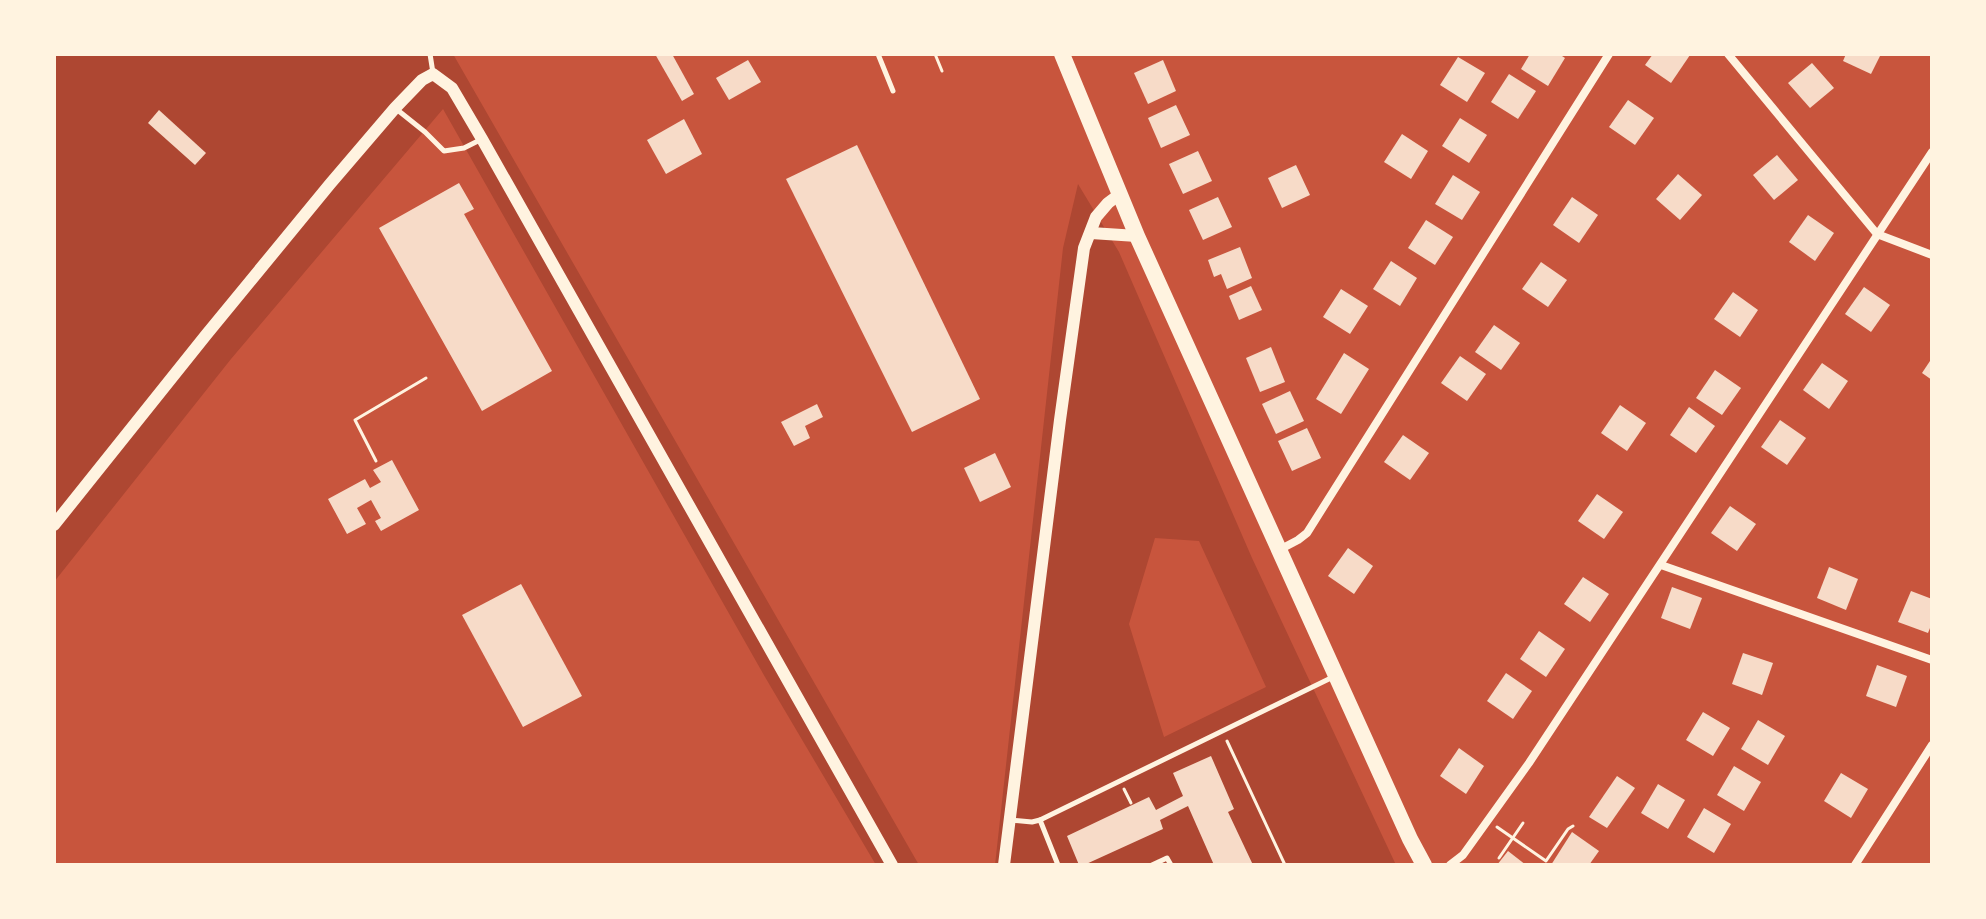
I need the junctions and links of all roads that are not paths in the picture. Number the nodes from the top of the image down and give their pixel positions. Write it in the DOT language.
graph roads {
  1 [pos="430,54"];
  2 [pos="878,54"];
  3 [pos="1062,54"];
  4 [pos="1609,54"];
  5 [pos="1728,54"];
  6 [pos="433,74"];
  7 [pos="893,91"];
  8 [pos="395,108"];
  9 [pos="482,139"];
  10 [pos="1932,152"];
  11 [pos="1120,194"];
  12 [pos="1091,233"];
  13 [pos="1877,234"];
  14 [pos="1137,236"];
  15 [pos="1932,255"];
  16 [pos="54,525"];
  17 [pos="1279,550"];
  18 [pos="1661,565"];
  19 [pos="1932,660"];
  20 [pos="1335,676"];
  21 [pos="1932,745"];
  22 [pos="1010,820"];
  23 [pos="1040,820"];
  24 [pos="1457,863"];
  25 [pos="892,865"];
  26 [pos="1004,865"];
  27 [pos="1058,865"];
  28 [pos="1152,865"];
  29 [pos="1171,865"];
  30 [pos="1424,865"];
  31 [pos="1855,865"];
  1 -- 6 [label="lane"];
  2 -- 7 [label="lane"];
  3 -- 11 [label="main road"];
  4 -- 17 [label="street"];
  5 -- 13 [label="street"];
  6 -- 8 [label="street"];
  6 -- 9 [label="street"];
  8 -- 9 [label="lane"];
  8 -- 16 [label="street"];
  9 -- 25 [label="street"];
  10 -- 13 [label="street"];
  11 -- 12 [label="street"];
  11 -- 14 [label="main road"];
  12 -- 14 [label="street"];
  12 -- 22 [label="street"];
  13 -- 15 [label="street"];
  13 -- 18 [label="street"];
  14 -- 17 [label="main road"];
  17 -- 20 [label="main road"];
  18 -- 19 [label="street"];
  18 -- 24 [label="street"];
  20 -- 23 [label="lane"];
  20 -- 30 [label="main road"];
  21 -- 31 [label="street"];
  22 -- 23 [label="lane"];
  22 -- 26 [label="street"];
  23 -- 27 [label="lane"];
  28 -- 29 [label="lane"];
}
